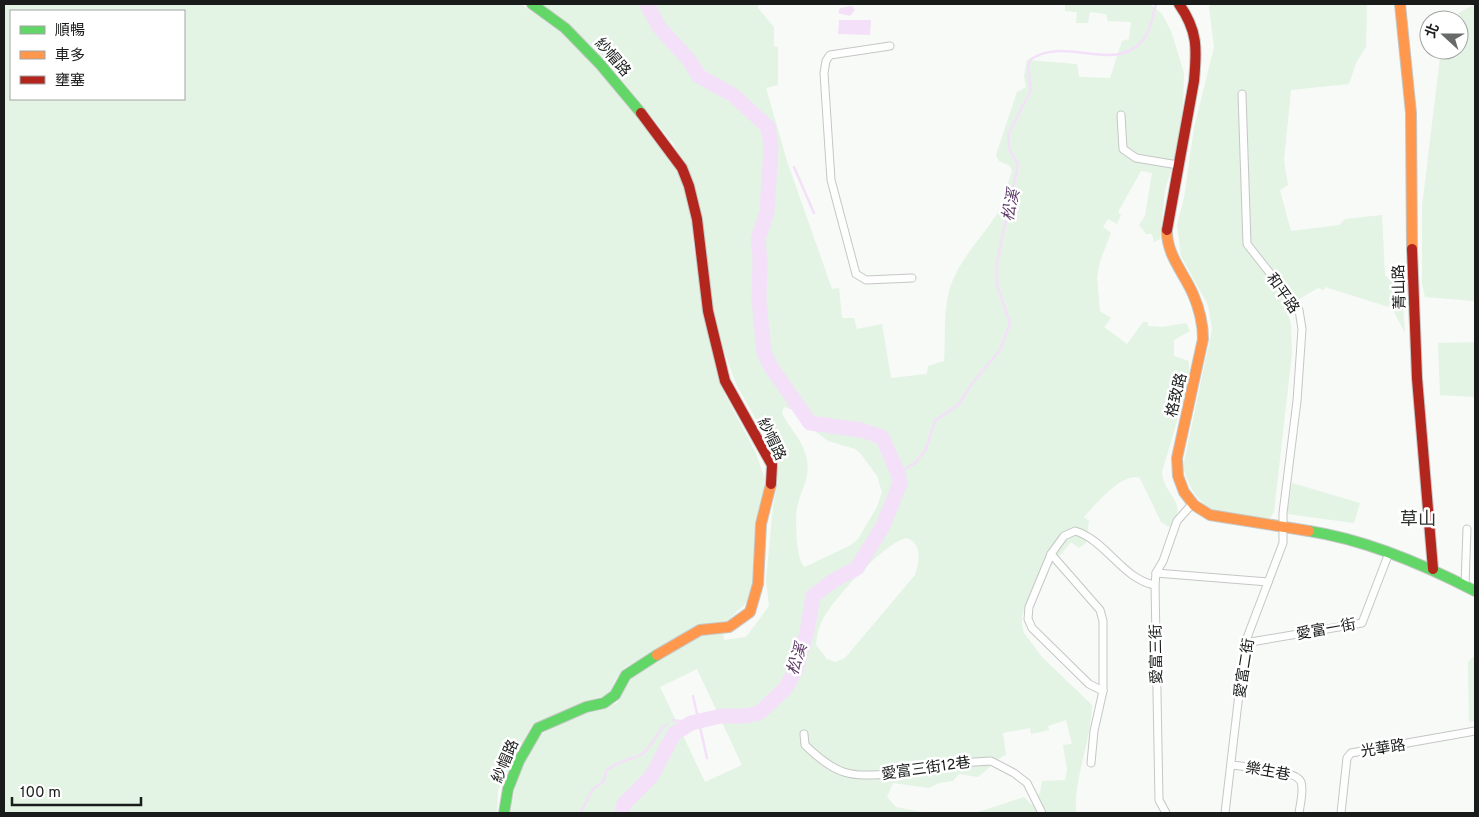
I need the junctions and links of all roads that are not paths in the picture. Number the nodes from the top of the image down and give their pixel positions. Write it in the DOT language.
graph roads {
  1 [pos="532,4"];
  2 [pos="1178,4"];
  3 [pos="1400,4"];
  4 [pos="890,46"];
  5 [pos="1242,94"];
  6 [pos="1120,115"];
  7 [pos="1178,165"];
  8 [pos="912,278"];
  9 [pos="1193,503"];
  10 [pos="1283,528"];
  11 [pos="1467,529"];
  12 [pos="1390,553"];
  13 [pos="1052,554"];
  14 [pos="1433,569"];
  15 [pos="1156,573"];
  16 [pos="1268,582"];
  17 [pos="1154,585"];
  18 [pos="1465,585"];
  19 [pos="1475,590"];
  20 [pos="1245,643"];
  21 [pos="1103,691"];
  22 [pos="1475,730"];
  23 [pos="804,734"];
  24 [pos="1091,763"];
  25 [pos="1231,765"];
  26 [pos="504,813"];
  27 [pos="1042,813"];
  28 [pos="1166,813"];
  29 [pos="1225,813"];
  30 [pos="1299,813"];
  31 [pos="1341,813"];
  1 -- 26 [label="street, 紗帽路"];
  2 -- 7 [label="street, 格致路"];
  3 -- 14 [label="street, 菁山路"];
  4 -- 8 [label="street"];
  5 -- 10 [label="street, 和平路"];
  6 -- 7 [label="street"];
  7 -- 9 [label="street, 格致路"];
  9 -- 10 [label="street, 格致路"];
  9 -- 15 [label="street, 愛富三街"];
  10 -- 12 [label="street, 格致路"];
  10 -- 16 [label="street, 愛富二街"];
  11 -- 18 [label="street"];
  12 -- 14 [label="street, 格致路"];
  12 -- 20 [label="street, 愛富一街"];
  13 -- 17 [label="street"];
  13 -- 21 [label="street"];
  13 -- 21 [label="street"];
  14 -- 18 [label="street, 格致路"];
  15 -- 16 [label="street"];
  15 -- 17 [label="street, 愛富三街"];
  16 -- 20 [label="street, 愛富二街"];
  17 -- 28 [label="street, 愛富三街"];
  18 -- 19 [label="street, 格致路"];
  20 -- 25 [label="street, 愛富二街"];
  21 -- 24 [label="street"];
  22 -- 31 [label="street, 光華路"];
  23 -- 27 [label="street, 愛富三街12巷"];
  25 -- 29 [label="street, 愛富二街"];
  25 -- 30 [label="street, 樂生巷"];
}
